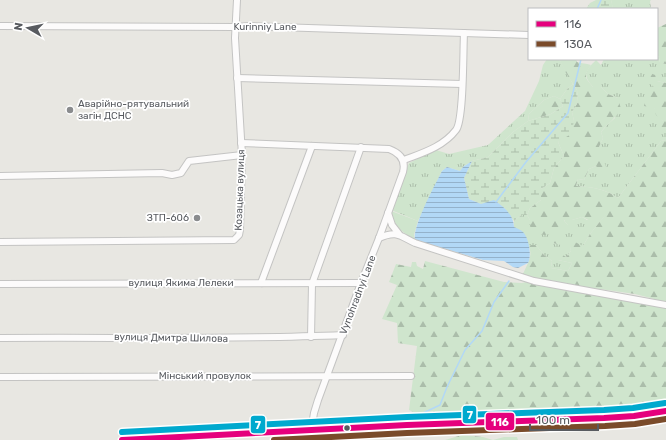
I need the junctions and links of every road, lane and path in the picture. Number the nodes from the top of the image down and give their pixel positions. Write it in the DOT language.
graph roads {
  1 [pos="237,0"];
  2 [pos="0,26"];
  3 [pos="235,27"];
  4 [pos="464,33"];
  5 [pos="528,35"];
  6 [pos="236,78"];
  7 [pos="462,84"];
  8 [pos="241,143"];
  9 [pos="312,146"];
  10 [pos="362,147"];
  11 [pos="242,156"];
  12 [pos="404,160"];
  13 [pos="0,176"];
  14 [pos="388,213"];
  15 [pos="399,234"];
  16 [pos="379,238"];
  17 [pos="0,242"];
  18 [pos="261,283"];
  19 [pos="361,283"];
  20 [pos="0,284"];
  21 [pos="312,284"];
  22 [pos="666,305"];
  23 [pos="343,335"];
  24 [pos="311,337"];
  25 [pos="0,338"];
  26 [pos="327,376"];
  27 [pos="411,376"];
  28 [pos="0,377"];
  29 [pos="666,411"];
  30 [pos="328,430"];
  31 [pos="311,431"];
  32 [pos="218,438"];
  33 [pos="122,440"];
  34 [pos="332,440"];
  1 -- 3 [label="street, Козацька вулиця"];
  2 -- 3 [label="street, Kurinniy Lane"];
  3 -- 4 [label="street, Kurinniy Lane"];
  3 -- 6 [label="street, Козацька вулиця"];
  4 -- 5 [label="street, Kurinniy Lane"];
  4 -- 7 [label="street"];
  6 -- 7 [label="street"];
  6 -- 8 [label="street, Козацька вулиця"];
  7 -- 12 [label="street"];
  8 -- 9 [label="street"];
  8 -- 11 [label="street, Козацька вулиця"];
  9 -- 10 [label="street"];
  9 -- 18 [label="street"];
  10 -- 12 [label="street"];
  10 -- 21 [label="street"];
  11 -- 13 [label="street"];
  11 -- 17 [label="street, Козацька вулиця"];
  12 -- 14 [label="street, Vynohradnyi Lane"];
  14 -- 15 [label="street"];
  14 -- 16 [label="street, Vynohradnyi Lane"];
  15 -- 16 [label="street"];
  15 -- 22 [label="street"];
  16 -- 19 [label="street, Vynohradnyi Lane"];
  18 -- 20 [label="street, вулиця Якима Лелеки"];
  18 -- 21 [label="street, вулиця Якима Лелеки"];
  19 -- 21 [label="street, вулиця Якима Лелеки"];
  19 -- 23 [label="street, Vynohradnyi Lane"];
  21 -- 24 [label="street"];
  23 -- 24 [label="street, вулиця Дмитра Шилова"];
  23 -- 26 [label="street, Vynohradnyi Lane"];
  24 -- 25 [label="street, вулиця Дмитра Шилова"];
  26 -- 27 [label="street, Мінський провулок"];
  26 -- 28 [label="street, Мінський провулок"];
  26 -- 31 [label="street, Vynohradnyi Lane"];
  29 -- 30 [label="main road"];
  30 -- 31 [label="main road"];
  30 -- 34 [label="street"];
  31 -- 32 [label="main road"];
  32 -- 33 [label="main road"];
}
